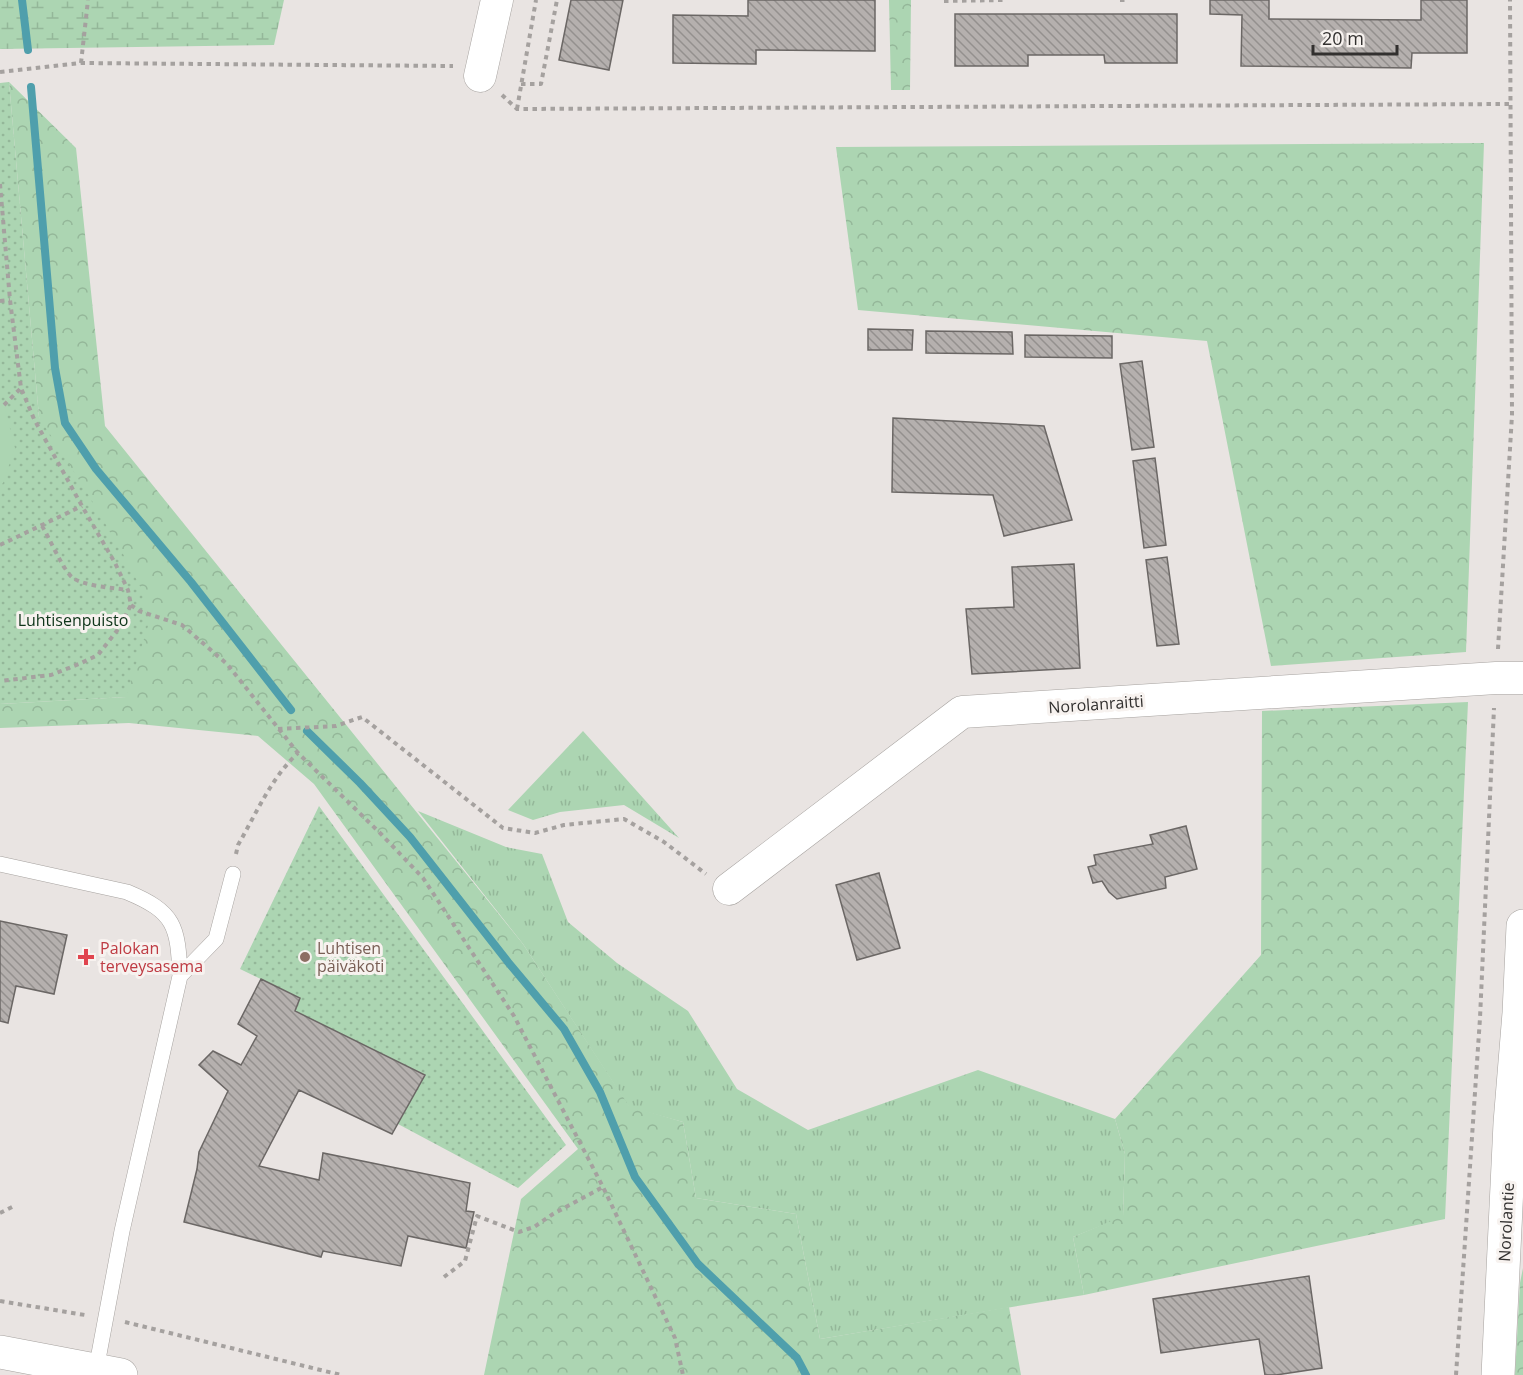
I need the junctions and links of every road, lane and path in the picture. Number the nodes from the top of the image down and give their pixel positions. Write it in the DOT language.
graph roads {
  1 [pos="88,0"];
  2 [pos="497,0"];
  3 [pos="536,0"];
  4 [pos="557,0"];
  5 [pos="1004,0"];
  6 [pos="1120,0"];
  7 [pos="1125,0"];
  8 [pos="944,1"];
  9 [pos="81,63"];
  10 [pos="0,72"];
  11 [pos="480,76"];
  12 [pos="521,84"];
  13 [pos="1510,104"];
  14 [pos="517,109"];
  15 [pos="0,184"];
  16 [pos="0,191"];
  17 [pos="10,300"];
  18 [pos="0,301"];
  19 [pos="21,388"];
  20 [pos="4,405"];
  21 [pos="82,506"];
  22 [pos="42,526"];
  23 [pos="0,544"];
  24 [pos="128,590"];
  25 [pos="131,606"];
  26 [pos="1523,678"];
  27 [pos="0,681"];
  28 [pos="278,729"];
  29 [pos="298,753"];
  30 [pos="0,864"];
  31 [pos="233,874"];
  32 [pos="729,889"];
  33 [pos="1523,926"];
  34 [pos="180,976"];
  35 [pos="1521,1013"];
  36 [pos="603,1187"];
  37 [pos="16,1205"];
  38 [pos="0,1213"];
  39 [pos="444,1277"];
  40 [pos="0,1300"];
  41 [pos="105,1319"];
  42 [pos="0,1352"];
  43 [pos="109,1372"];
  44 [pos="341,1375"];
  45 [pos="684,1375"];
  46 [pos="1498,1375"];
  1 -- 9 [label="path"];
  2 -- 11 [label="street"];
  3 -- 12 [label="path"];
  4 -- 12 [label="path"];
  5 -- 8 [label="path"];
  6 -- 7 [label="path"];
  9 -- 10 [label="path"];
  9 -- 11 [label="path"];
  11 -- 14 [label="path"];
  12 -- 14 [label="path"];
  13 -- 14 [label="path"];
  15 -- 16 [label="path"];
  16 -- 17 [label="path"];
  17 -- 18 [label="path"];
  17 -- 19 [label="path"];
  19 -- 20 [label="path"];
  19 -- 21 [label="path"];
  21 -- 22 [label="path"];
  21 -- 24 [label="path"];
  22 -- 23 [label="path"];
  22 -- 24 [label="path"];
  24 -- 25 [label="path"];
  25 -- 27 [label="path"];
  25 -- 28 [label="path"];
  26 -- 32 [label="street, Norolanraitti"];
  28 -- 29 [label="path"];
  28 -- 32 [label="path"];
  29 -- 31 [label="path"];
  29 -- 36 [label="path"];
  30 -- 34 [label="lane"];
  31 -- 34 [label="lane"];
  33 -- 35 [label="street, Norolantie"];
  34 -- 41 [label="lane"];
  35 -- 46 [label="street, Norolantie"];
  36 -- 39 [label="path"];
  36 -- 45 [label="path"];
  37 -- 38 [label="path"];
  40 -- 41 [label="path"];
  41 -- 43 [label="lane"];
  41 -- 44 [label="path"];
  42 -- 43 [label="street"];
}
